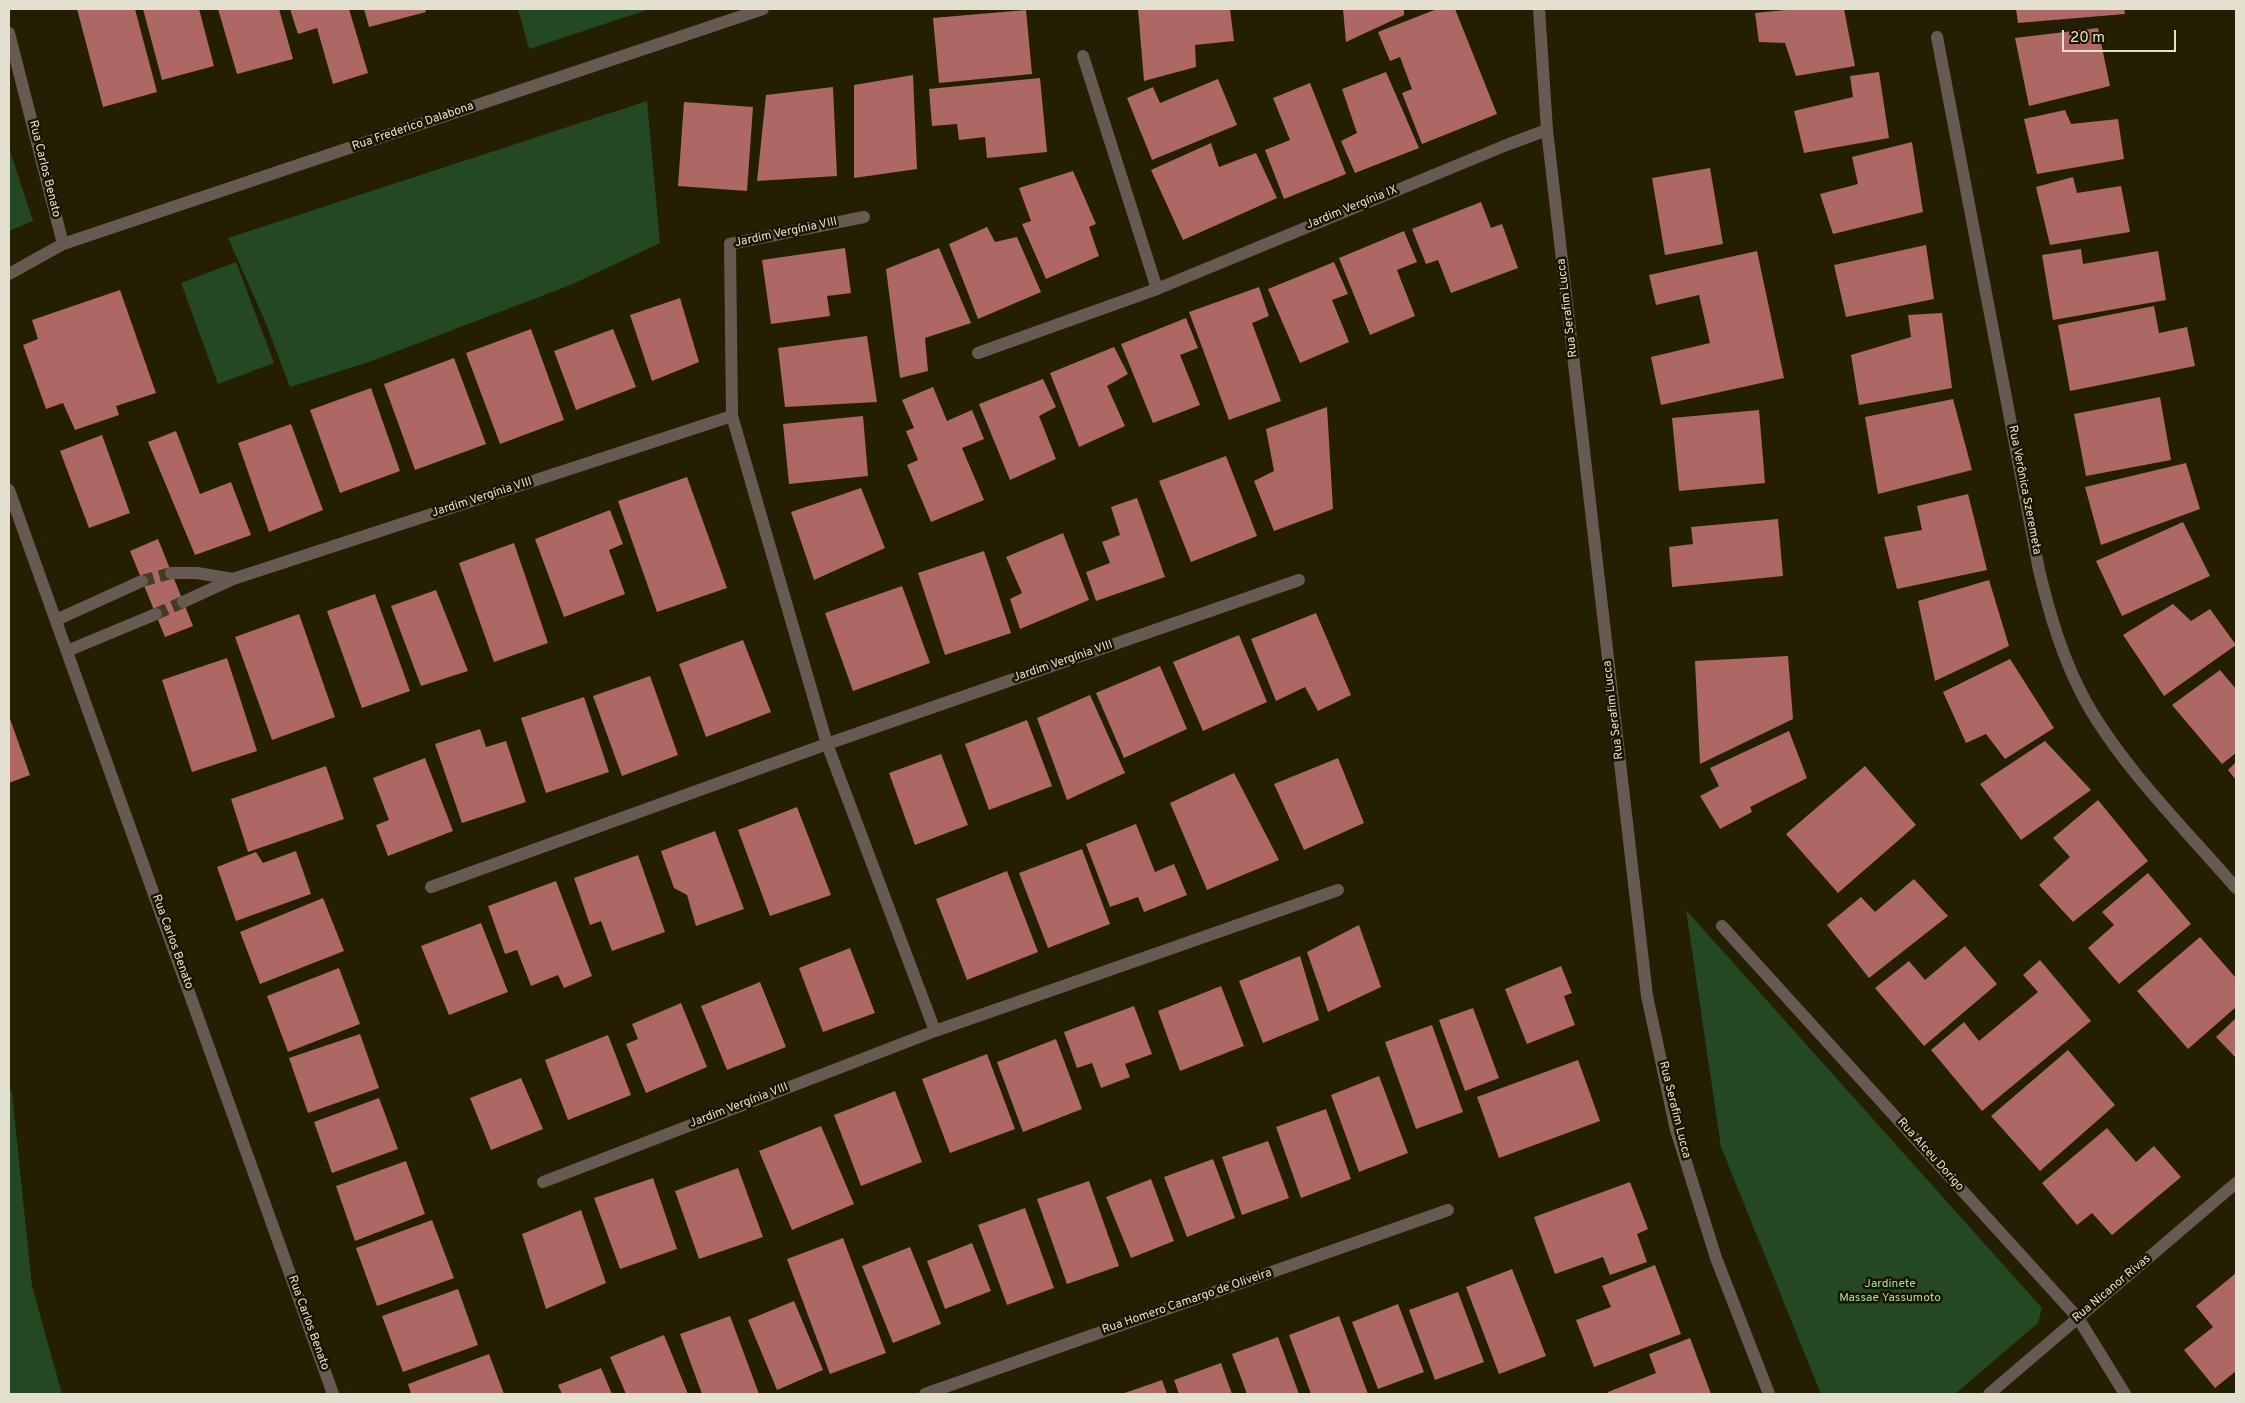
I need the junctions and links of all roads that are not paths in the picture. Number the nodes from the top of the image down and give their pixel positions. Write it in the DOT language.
graph roads {
  1 [pos="763,9"];
  2 [pos="1540,9"];
  3 [pos="1937,37"];
  4 [pos="9,38"];
  5 [pos="1083,56"];
  6 [pos="1547,130"];
  7 [pos="864,217"];
  8 [pos="63,244"];
  9 [pos="9,274"];
  10 [pos="1157,289"];
  11 [pos="978,353"];
  12 [pos="732,416"];
  13 [pos="9,490"];
  14 [pos="172,574"];
  15 [pos="233,579"];
  16 [pos="142,580"];
  17 [pos="1299,580"];
  18 [pos="184,602"];
  19 [pos="156,614"];
  20 [pos="56,620"];
  21 [pos="67,651"];
  22 [pos="828,744"];
  23 [pos="431,887"];
  24 [pos="2236,888"];
  25 [pos="1338,890"];
  26 [pos="1722,926"];
  27 [pos="935,1031"];
  28 [pos="543,1182"];
  29 [pos="2236,1183"];
  30 [pos="1448,1210"];
  31 [pos="2078,1318"];
  32 [pos="333,1394"];
  33 [pos="925,1394"];
  34 [pos="1769,1394"];
  35 [pos="1989,1394"];
  36 [pos="2125,1394"];
  1 -- 8 [label="street, Rua Frederico Dalabona"];
  2 -- 6 [label="street, Rua Serafim Lucca"];
  3 -- 24 [label="street, Rua Verônica Szeremeta"];
  4 -- 8 [label="street, Rua Carlos Benato"];
  5 -- 10 [label="street"];
  6 -- 10 [label="street, Jardim Vergínia IX"];
  6 -- 34 [label="street, Rua Serafim Lucca"];
  7 -- 12 [label="street, Jardim Vergínia VIII"];
  8 -- 9 [label="street"];
  10 -- 11 [label="street, Jardim Vergínia IX"];
  12 -- 15 [label="street, Jardim Vergínia VIII"];
  12 -- 22 [label="street, Jardim Vergínia VIII"];
  13 -- 20 [label="street, Rua Carlos Benato"];
  14 -- 15 [label="street, Jardim Vergínia VIII"];
  15 -- 18 [label="street, Jardim Vergínia VIII"];
  16 -- 20 [label="street"];
  17 -- 22 [label="street, Jardim Vergínia VIII"];
  19 -- 21 [label="street"];
  20 -- 21 [label="street, Rua Carlos Benato"];
  21 -- 32 [label="street, Rua Carlos Benato"];
  22 -- 23 [label="street, Jardim Vergínia VIII"];
  22 -- 27 [label="street, Jardim Vergínia VIII"];
  25 -- 27 [label="street, Jardim Vergínia VIII"];
  26 -- 31 [label="street, Rua Alceu Dorigo"];
  27 -- 28 [label="street, Jardim Vergínia VIII"];
  29 -- 31 [label="street, Rua Nicanor Rivas"];
  30 -- 33 [label="street, Rua Homero Camargo de Oliveira"];
  31 -- 35 [label="street, Rua Nicanor Rivas"];
  31 -- 36 [label="street, Rua Alceu Dorigo"];
}
